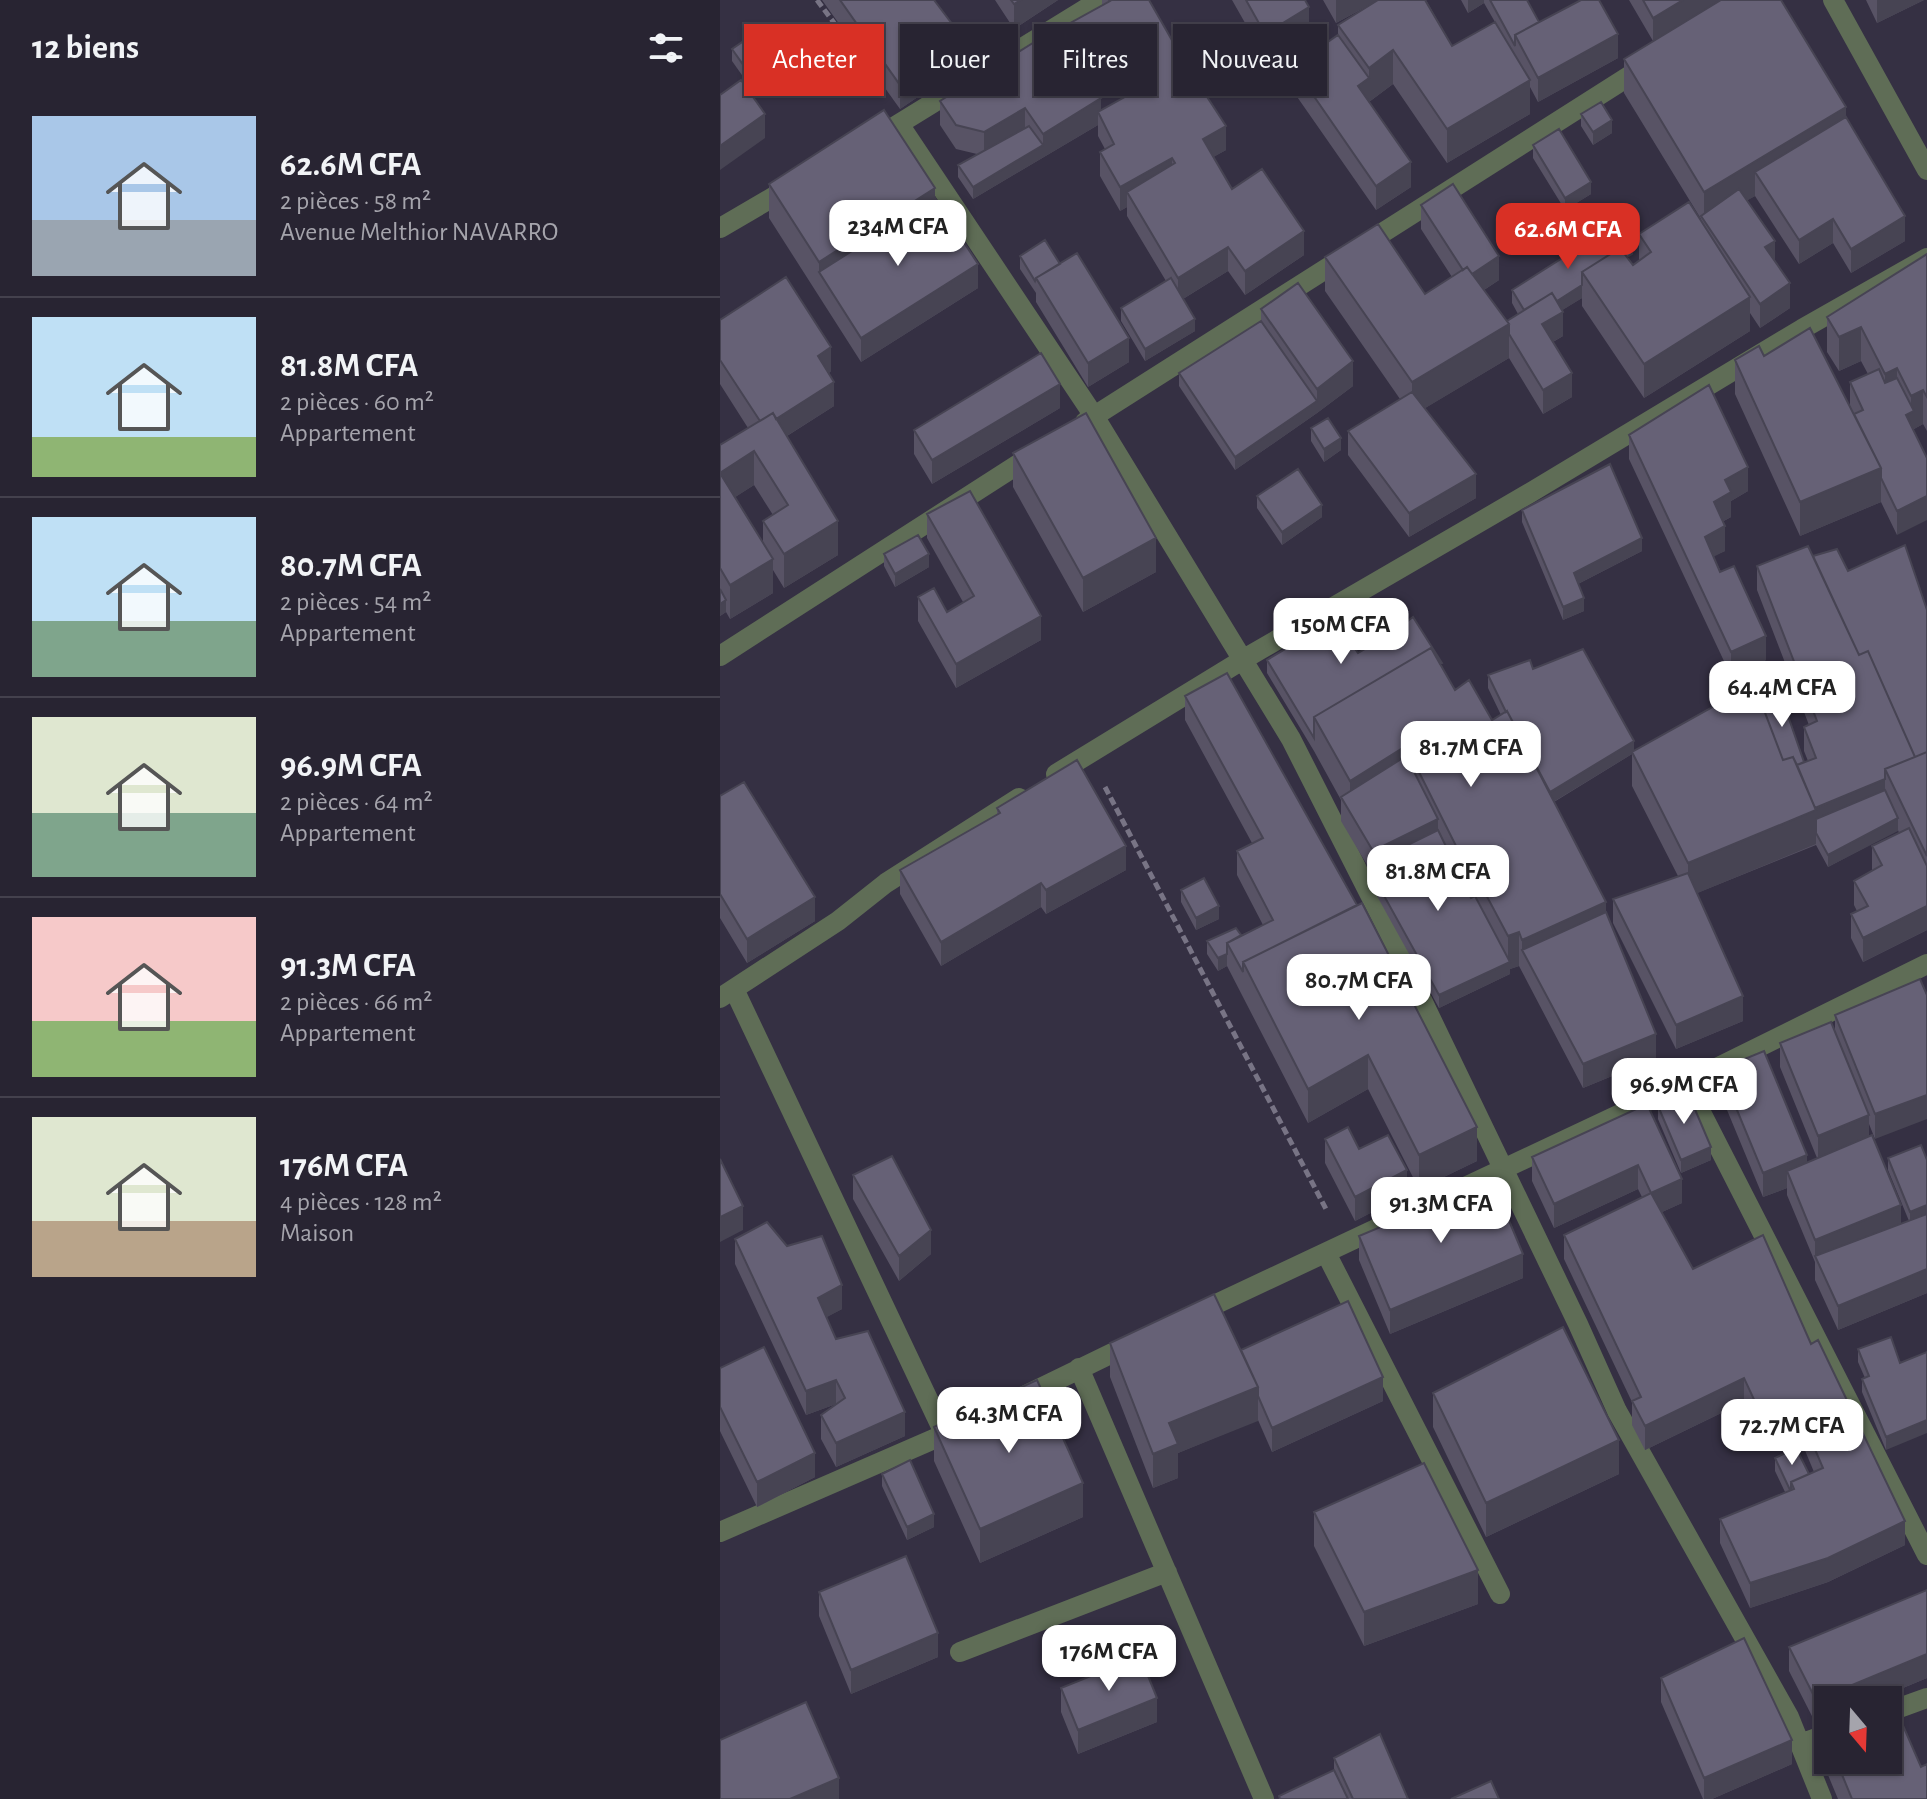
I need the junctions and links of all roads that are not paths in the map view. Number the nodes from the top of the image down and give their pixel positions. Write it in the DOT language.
graph roads {
  1 [pos="1100,0"];
  2 [pos="1833,0"];
  3 [pos="1656,59"];
  4 [pos="899,124"];
  5 [pos="872,140"];
  6 [pos="1927,170"];
  7 [pos="803,180"];
  8 [pos="720,228"];
  9 [pos="1927,258"];
  10 [pos="1094,416"];
  11 [pos="720,656"];
  12 [pos="1244,659"];
  13 [pos="1927,964"];
  14 [pos="727,994"];
  15 [pos="1686,1083"];
  16 [pos="1502,1169"];
  17 [pos="1335,1248"];
  18 [pos="1175,1323"];
  19 [pos="1148,1336"];
  20 [pos="1079,1368"];
  21 [pos="999,1408"];
  22 [pos="972,1421"];
  23 [pos="945,1435"];
  24 [pos="720,1532"];
  25 [pos="1927,1555"];
  26 [pos="1167,1572"];
  27 [pos="1500,1594"];
  28 [pos="960,1652"];
  29 [pos="1927,1698"];
  30 [pos="1902,1707"];
  31 [pos="1814,1739"];
  32 [pos="1800,1744"];
  33 [pos="1264,1799"];
  34 [pos="1822,1799"];
  1 -- 4 [label="street"];
  2 -- 6 [label="street"];
  3 -- 10 [label="street"];
  4 -- 5 [label="street"];
  4 -- 10 [label="street"];
  7 -- 8 [label="street"];
  9 -- 12 [label="street"];
  10 -- 11 [label="street"];
  10 -- 12 [label="street"];
  12 -- 14 [label="street"];
  12 -- 16 [label="street"];
  13 -- 15 [label="street"];
  14 -- 23 [label="street"];
  15 -- 16 [label="street"];
  15 -- 25 [label="street"];
  16 -- 17 [label="street"];
  16 -- 32 [label="street"];
  17 -- 18 [label="street"];
  17 -- 27 [label="street"];
  19 -- 20 [label="street"];
  20 -- 21 [label="street"];
  20 -- 26 [label="street"];
  22 -- 23 [label="street"];
  23 -- 24 [label="street"];
  26 -- 28 [label="street"];
  26 -- 33 [label="street"];
  29 -- 30 [label="street"];
  31 -- 32 [label="street"];
  32 -- 34 [label="street"];
}
